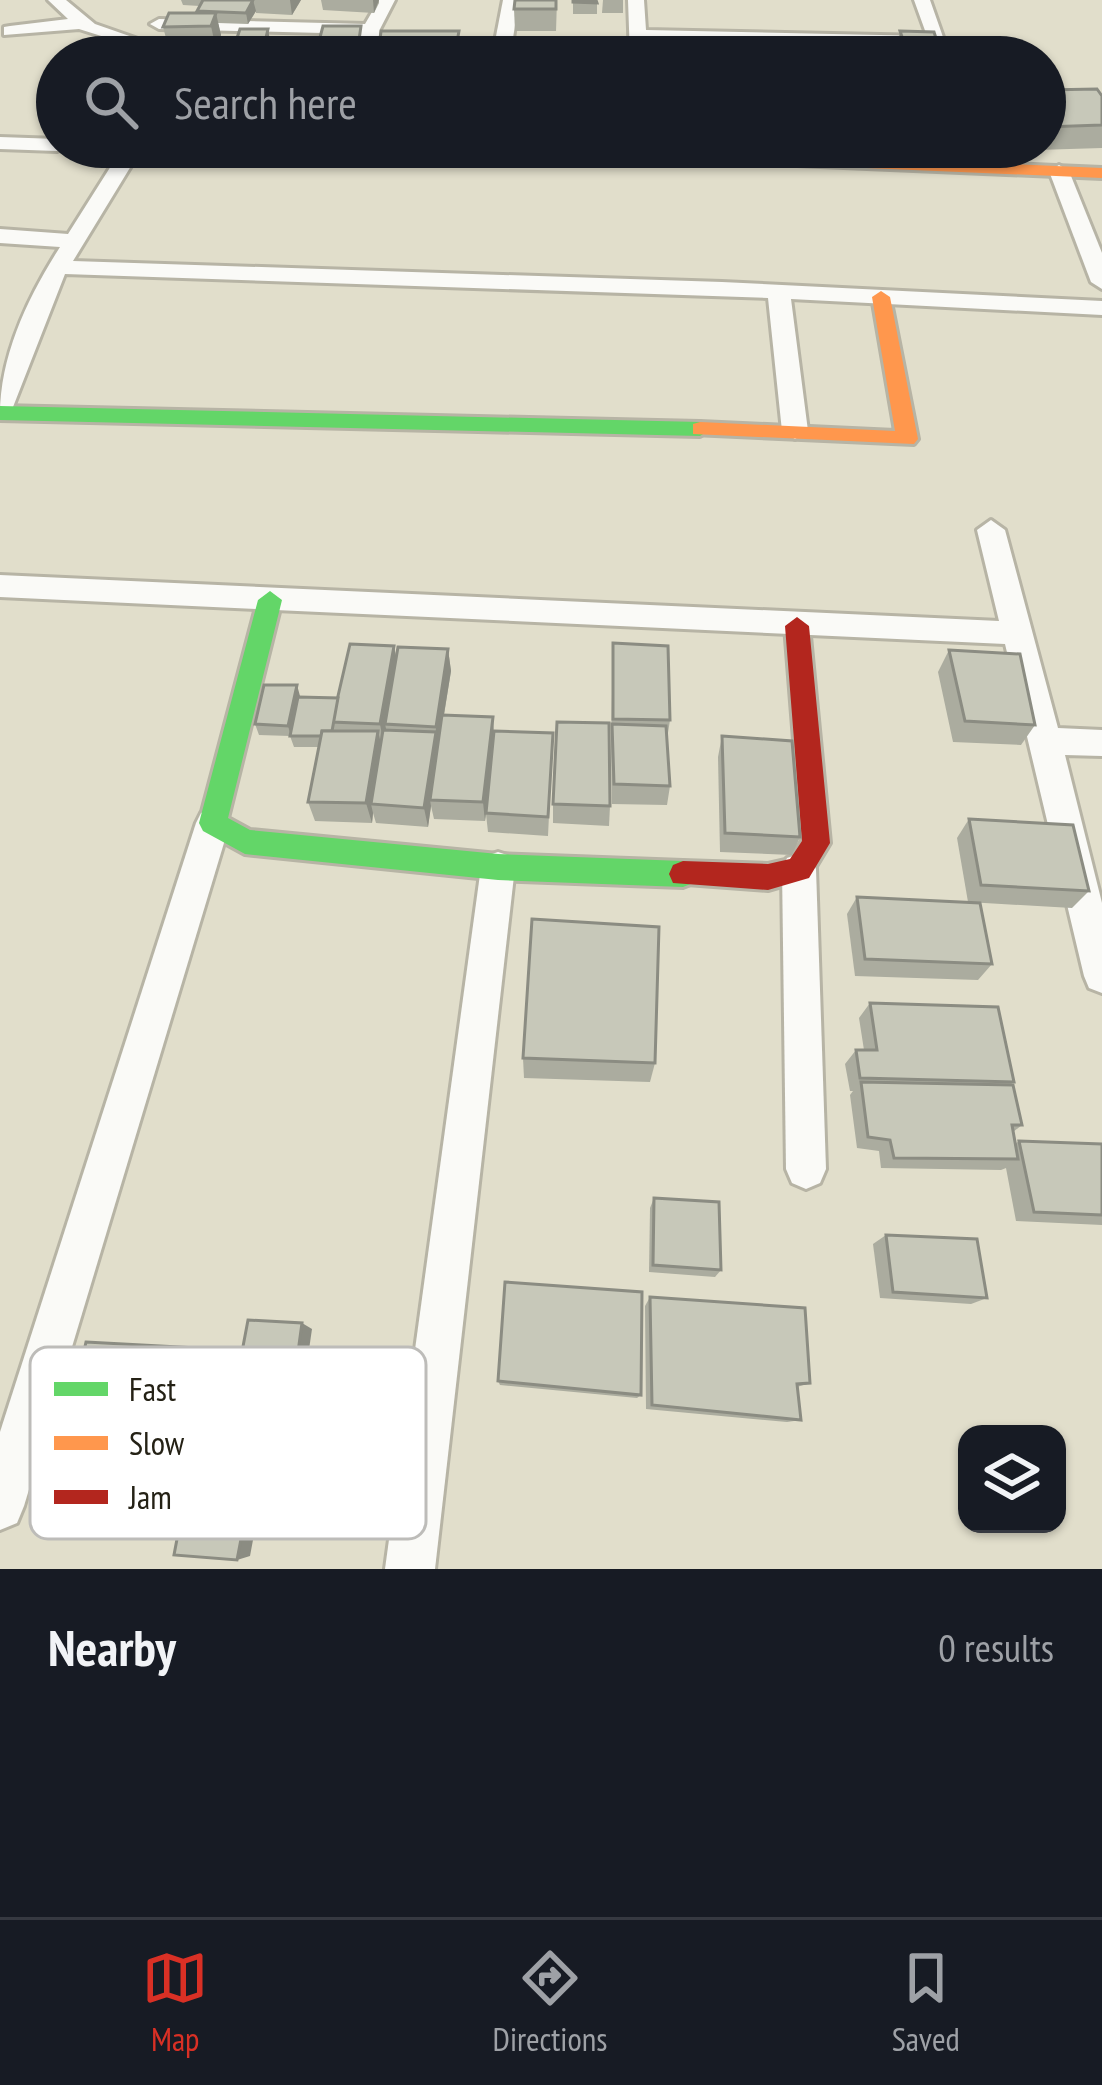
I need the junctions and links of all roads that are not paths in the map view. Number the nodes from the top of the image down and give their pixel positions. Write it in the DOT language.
graph roads {
  1 [pos="56,0"];
  2 [pos="170,0"];
  3 [pos="387,0"];
  4 [pos="511,0"];
  5 [pos="636,0"];
  6 [pos="922,0"];
  7 [pos="82,23"];
  8 [pos="159,24"];
  9 [pos="371,29"];
  10 [pos="10,31"];
  11 [pos="638,35"];
  12 [pos="113,36"];
  13 [pos="155,36"];
  14 [pos="370,36"];
  15 [pos="505,36"];
  16 [pos="658,36"];
  17 [pos="934,36"];
  18 [pos="0,143"];
  19 [pos="36,144"];
  20 [pos="120,168"];
  21 [pos="998,168"];
  22 [pos="1059,171"];
  23 [pos="1102,173"];
  24 [pos="0,236"];
  25 [pos="75,241"];
  26 [pos="58,267"];
  27 [pos="1102,283"];
  28 [pos="779,292"];
  29 [pos="880,297"];
  30 [pos="1102,308"];
  31 [pos="0,410"];
  32 [pos="795,431"];
  33 [pos="991,530"];
  34 [pos="0,586"];
  35 [pos="270,600"];
  36 [pos="797,626"];
  37 [pos="1015,633"];
  38 [pos="1045,741"];
  39 [pos="1102,743"];
  40 [pos="213,823"];
  41 [pos="498,867"];
  42 [pos="799,869"];
  43 [pos="1102,976"];
  44 [pos="806,1169"];
  45 [pos="50,1347"];
  46 [pos="30,1410"];
  47 [pos="426,1441"];
  48 [pos="0,1506"];
  49 [pos="414,1539"];
  50 [pos="410,1569"];
  1 -- 7 [label="street"];
  2 -- 8 [label="street"];
  3 -- 9 [label="street"];
  4 -- 15 [label="street"];
  5 -- 11 [label="street"];
  6 -- 17 [label="street"];
  7 -- 10 [label="street"];
  7 -- 12 [label="street"];
  8 -- 9 [label="street"];
  8 -- 13 [label="street"];
  9 -- 14 [label="street"];
  11 -- 16 [label="street"];
  18 -- 19 [label="street"];
  20 -- 25 [label="street"];
  21 -- 22 [label="street"];
  22 -- 23 [label="street"];
  22 -- 27 [label="street"];
  24 -- 25 [label="street"];
  25 -- 26 [label="street"];
  26 -- 28 [label="street"];
  26 -- 31 [label="street"];
  28 -- 29 [label="street"];
  28 -- 32 [label="street"];
  29 -- 30 [label="street"];
  29 -- 32 [label="street"];
  31 -- 32 [label="street"];
  33 -- 37 [label="street"];
  34 -- 35 [label="street"];
  35 -- 36 [label="street"];
  35 -- 40 [label="street"];
  36 -- 37 [label="street"];
  36 -- 42 [label="street"];
  37 -- 38 [label="street"];
  38 -- 39 [label="street"];
  38 -- 43 [label="street"];
  40 -- 41 [label="street"];
  40 -- 45 [label="street"];
  41 -- 42 [label="street"];
  41 -- 47 [label="street"];
  42 -- 44 [label="street"];
  46 -- 48 [label="street"];
  49 -- 50 [label="street"];
}
